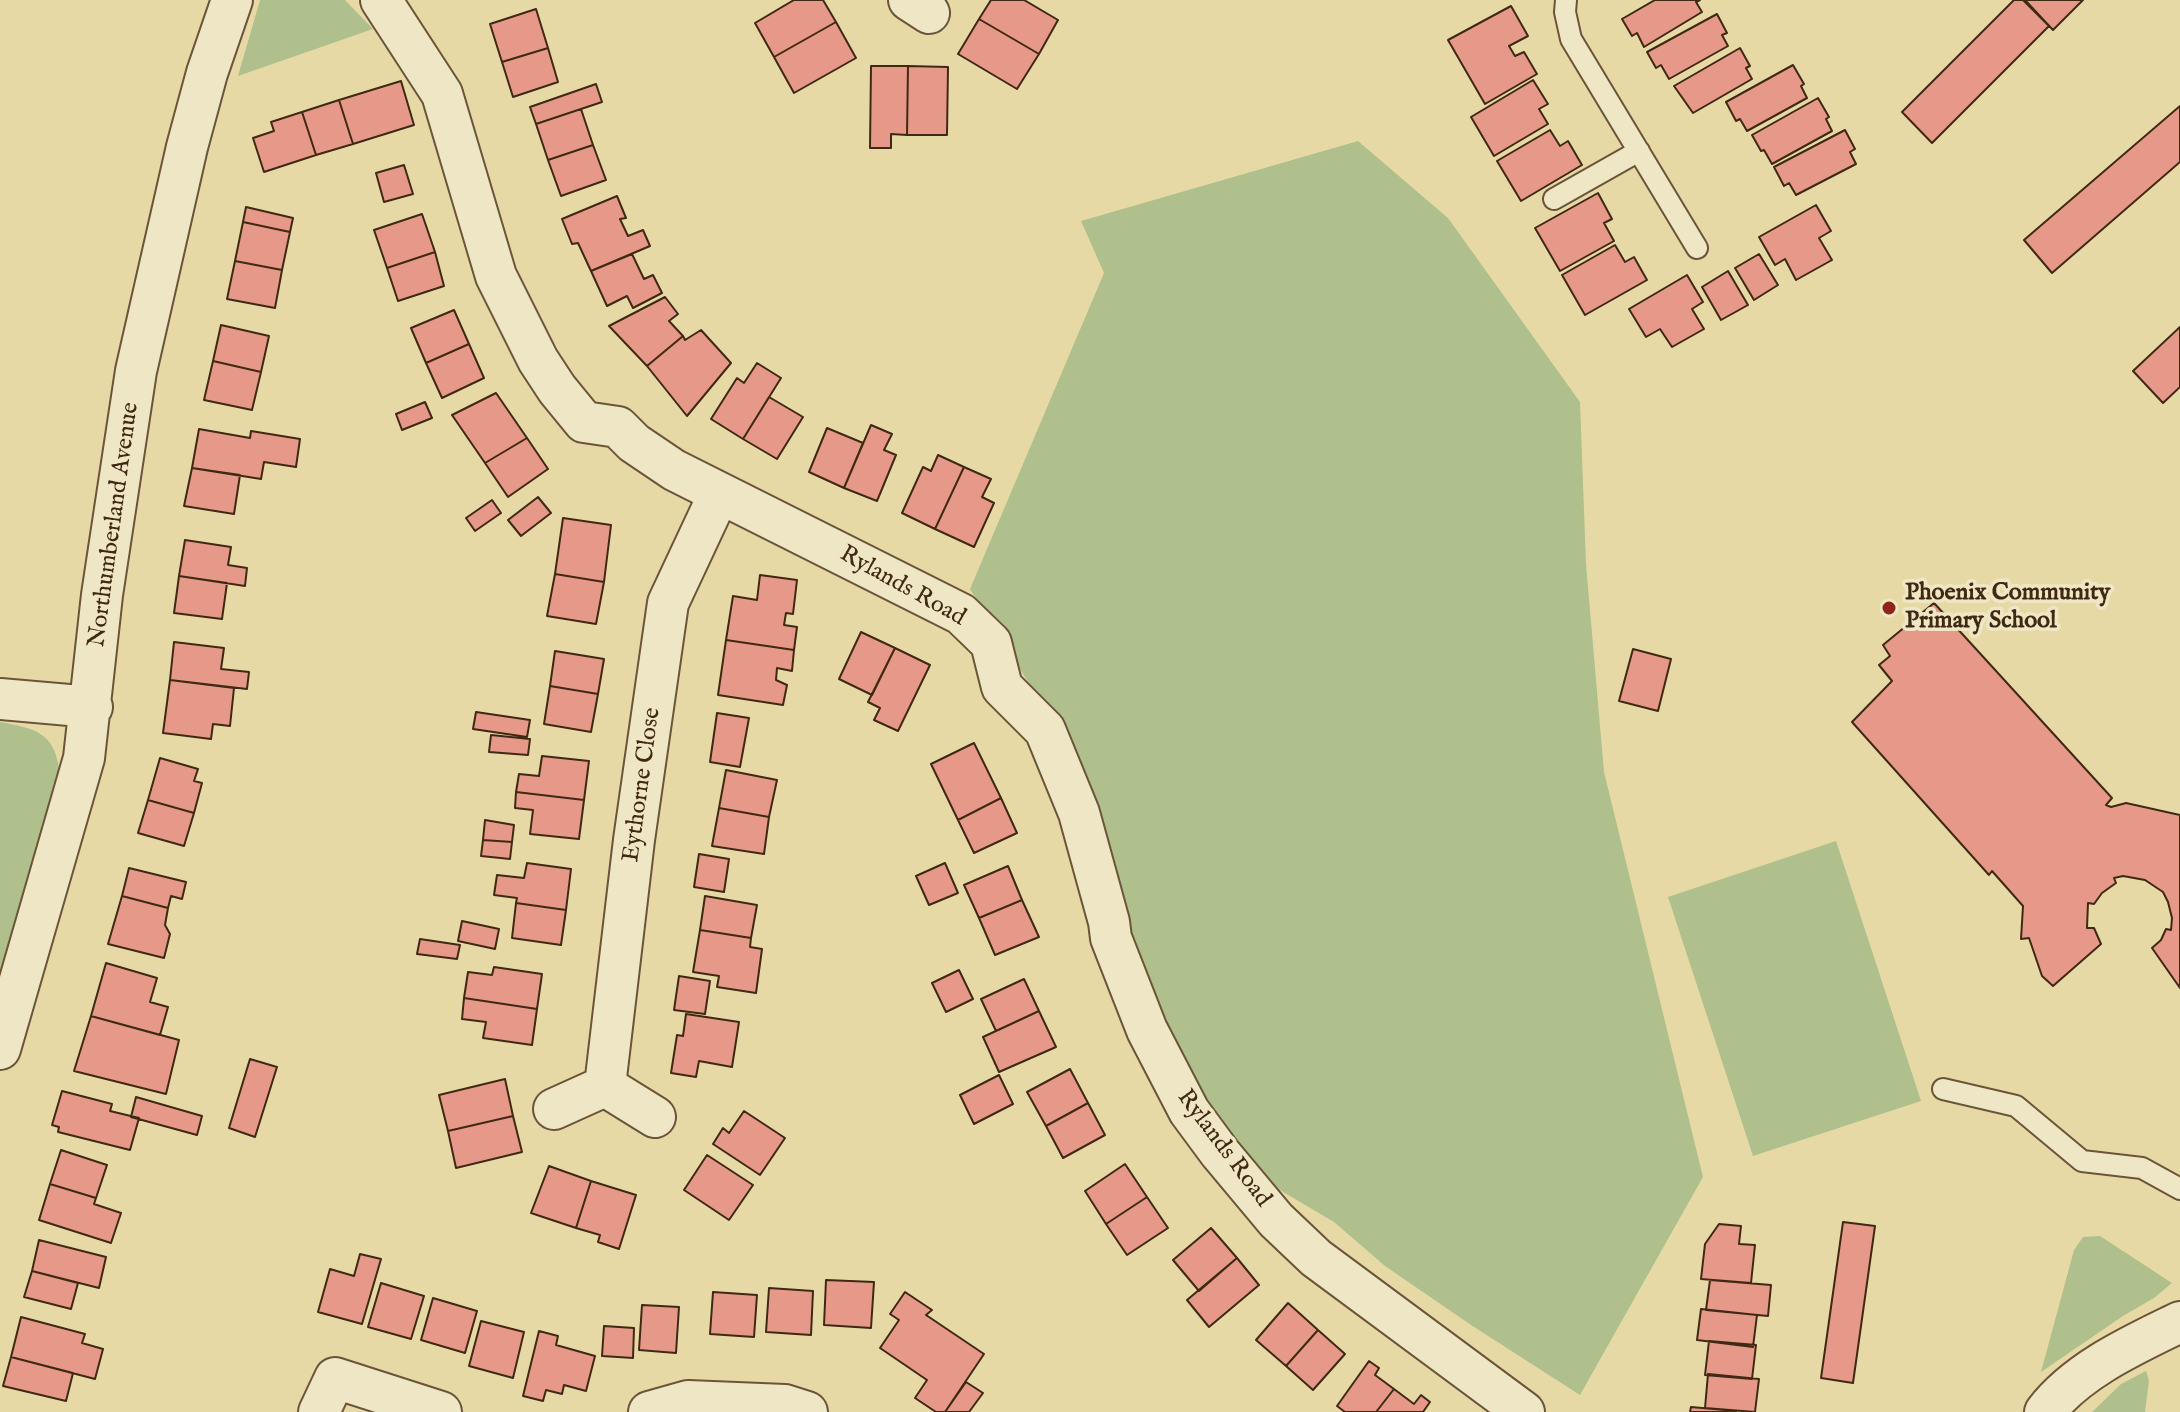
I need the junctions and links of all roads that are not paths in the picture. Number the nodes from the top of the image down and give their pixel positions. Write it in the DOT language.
graph roads {
  1 [pos="232,0"];
  2 [pos="381,0"];
  3 [pos="1566,0"];
  4 [pos="1639,151"];
  5 [pos="1554,199"];
  6 [pos="1697,248"];
  7 [pos="719,494"];
  8 [pos="0,699"];
  9 [pos="92,707"];
  10 [pos="0,1049"];
  11 [pos="605,1086"];
  12 [pos="1943,1089"];
  13 [pos="554,1109"];
  14 [pos="655,1117"];
  15 [pos="2180,1189"];
  16 [pos="2180,1322"];
  17 [pos="319,1412"];
  18 [pos="441,1412"];
  19 [pos="649,1412"];
  20 [pos="807,1412"];
  21 [pos="1524,1412"];
  22 [pos="2045,1412"];
  1 -- 9 [label="street, Northumberland Avenue"];
  2 -- 7 [label="street, Rylands Road"];
  3 -- 4 [label="lane"];
  4 -- 5 [label="lane"];
  4 -- 6 [label="lane"];
  7 -- 11 [label="street, Eythorne Close"];
  7 -- 21 [label="street, Rylands Road"];
  8 -- 9 [label="street"];
  9 -- 10 [label="street, Northumberland Avenue"];
  11 -- 13 [label="street"];
  11 -- 14 [label="street"];
  12 -- 15 [label="lane"];
  16 -- 22 [label="street"];
  17 -- 18 [label="street"];
  19 -- 20 [label="street"];
}
